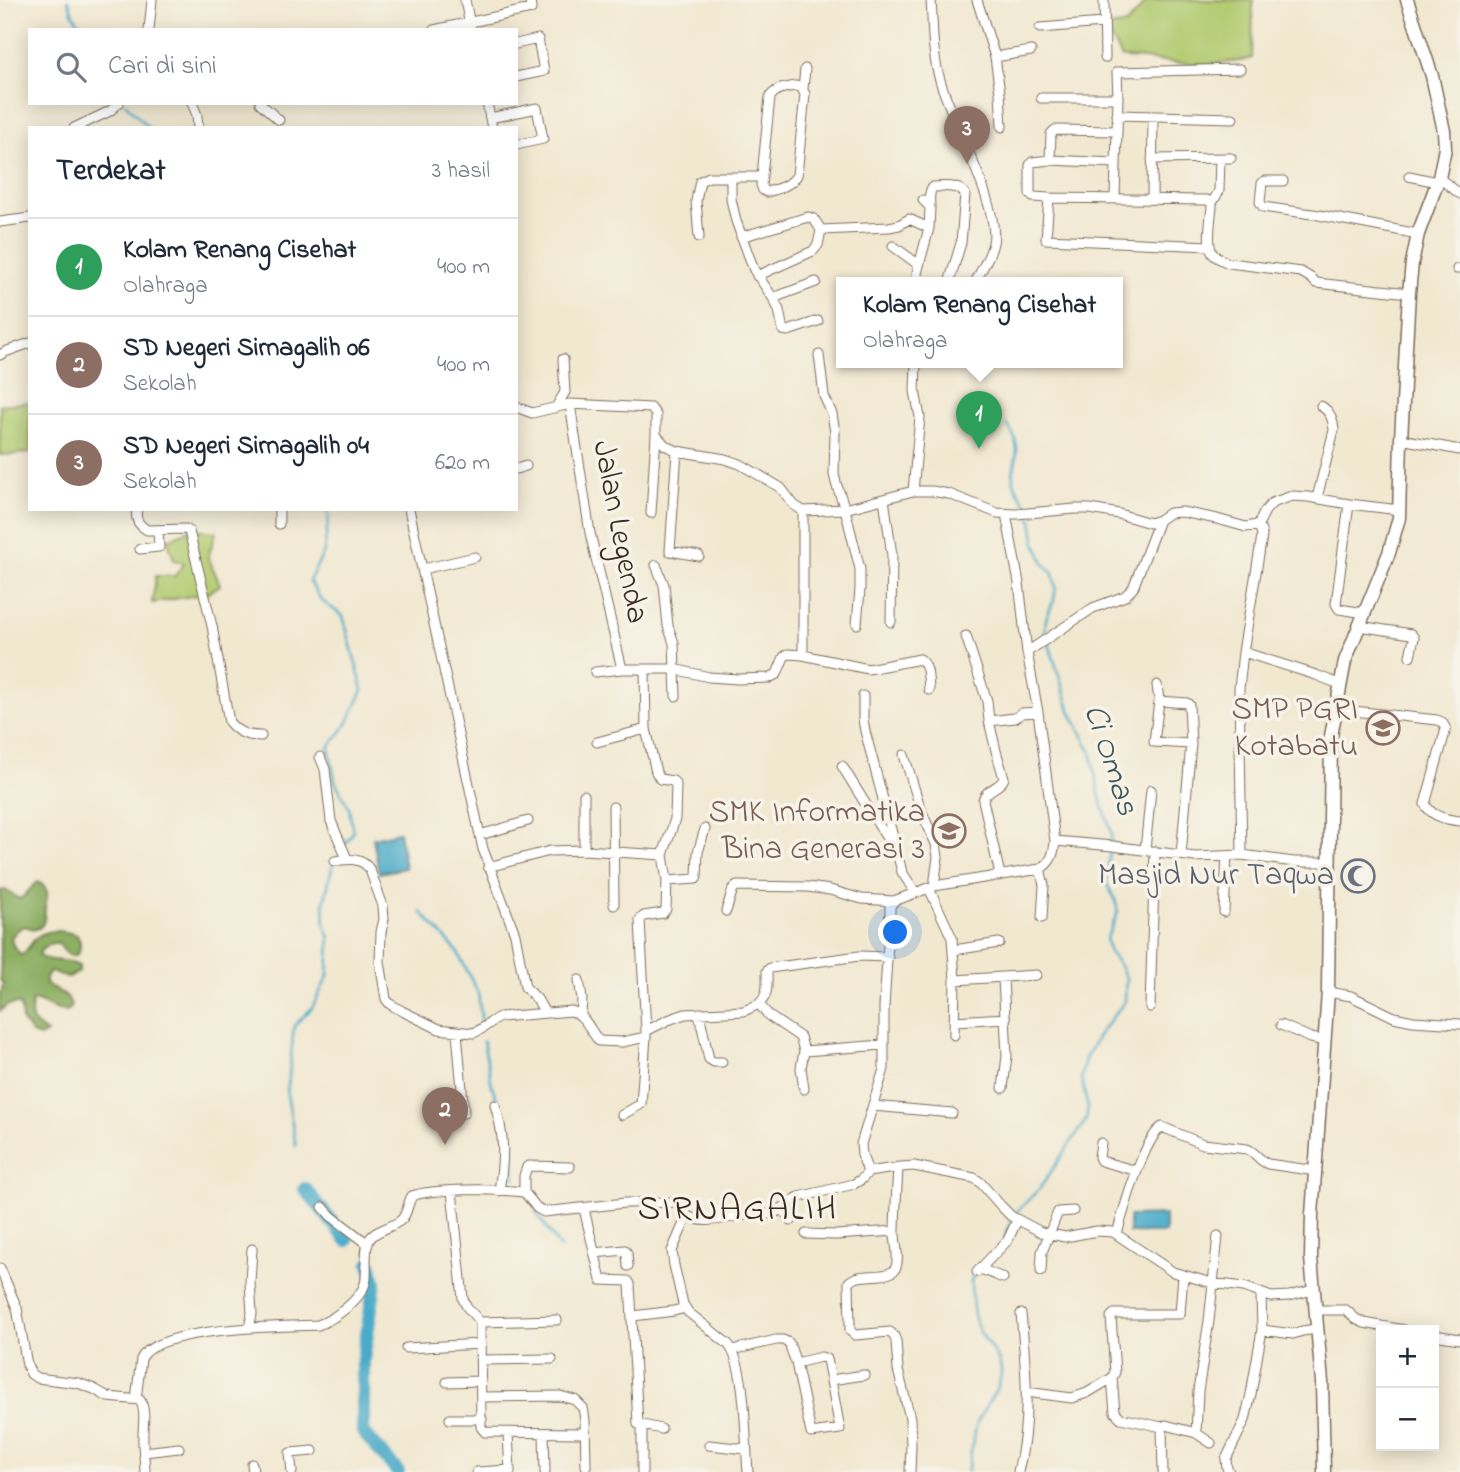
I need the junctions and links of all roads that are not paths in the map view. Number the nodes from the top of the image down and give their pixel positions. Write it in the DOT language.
graph roads {
  1 [pos="152,0"];
  2 [pos="465,0"];
  3 [pos="530,0"];
  4 [pos="931,0"];
  5 [pos="977,0"];
  6 [pos="1104,0"];
  7 [pos="1407,0"];
  8 [pos="1103,23"];
  9 [pos="470,26"];
  10 [pos="149,28"];
  11 [pos="452,28"];
  12 [pos="1040,28"];
  13 [pos="518,44"];
  14 [pos="1031,51"];
  15 [pos="995,57"];
  16 [pos="1105,58"];
  17 [pos="805,69"];
  18 [pos="1240,69"];
  19 [pos="518,77"];
  20 [pos="803,89"];
  21 [pos="1041,98"];
  22 [pos="1118,98"];
  23 [pos="117,105"];
  24 [pos="194,105"];
  25 [pos="262,105"];
  26 [pos="486,105"];
  27 [pos="1117,115"];
  28 [pos="1153,116"];
  29 [pos="1233,118"];
  30 [pos="279,120"];
  31 [pos="491,123"];
  32 [pos="78,126"];
  33 [pos="198,126"];
  34 [pos="1002,127"];
  35 [pos="1116,131"];
  36 [pos="518,145"];
  37 [pos="1220,158"];
  38 [pos="1231,158"];
  39 [pos="1152,159"];
  40 [pos="1050,160"];
  41 [pos="1116,163"];
  42 [pos="1409,176"];
  43 [pos="761,177"];
  44 [pos="731,178"];
  45 [pos="1438,180"];
  46 [pos="1283,181"];
  47 [pos="1460,194"];
  48 [pos="1049,198"];
  49 [pos="1115,198"];
  50 [pos="1152,199"];
  51 [pos="1212,203"];
  52 [pos="28,218"];
  53 [pos="0,222"];
  54 [pos="929,228"];
  55 [pos="821,230"];
  56 [pos="1418,234"];
  57 [pos="699,237"];
  58 [pos="741,237"];
  59 [pos="893,246"];
  60 [pos="1210,246"];
  61 [pos="919,265"];
  62 [pos="757,276"];
  63 [pos="917,277"];
  64 [pos="951,277"];
  65 [pos="978,277"];
  66 [pos="816,282"];
  67 [pos="1409,293"];
  68 [pos="773,298"];
  69 [pos="818,321"];
  70 [pos="28,344"];
  71 [pos="0,355"];
  72 [pos="818,355"];
  73 [pos="563,359"];
  74 [pos="916,368"];
  75 [pos="570,404"];
  76 [pos="1321,406"];
  77 [pos="556,407"];
  78 [pos="518,408"];
  79 [pos="656,435"];
  80 [pos="1401,439"];
  81 [pos="1460,450"];
  82 [pos="677,451"];
  83 [pos="526,466"];
  84 [pos="518,468"];
  85 [pos="913,491"];
  86 [pos="1317,498"];
  87 [pos="884,499"];
  88 [pos="1349,504"];
  89 [pos="845,509"];
  90 [pos="1400,510"];
  91 [pos="137,511"];
  92 [pos="279,511"];
  93 [pos="409,511"];
  94 [pos="803,511"];
  95 [pos="651,513"];
  96 [pos="1006,513"];
  97 [pos="1155,522"];
  98 [pos="279,524"];
  99 [pos="1258,525"];
  100 [pos="158,530"];
  101 [pos="140,549"];
  102 [pos="699,556"];
  103 [pos="475,557"];
  104 [pos="656,565"];
  105 [pos="423,569"];
  106 [pos="1365,613"];
  107 [pos="891,622"];
  108 [pos="857,624"];
  109 [pos="1359,626"];
  110 [pos="966,636"];
  111 [pos="1027,652"];
  112 [pos="1243,652"];
  113 [pos="803,655"];
  114 [pos="1410,656"];
  115 [pos="622,669"];
  116 [pos="645,669"];
  117 [pos="674,669"];
  118 [pos="595,672"];
  119 [pos="1339,684"];
  120 [pos="1157,685"];
  121 [pos="929,690"];
  122 [pos="676,696"];
  123 [pos="863,696"];
  124 [pos="1159,701"];
  125 [pos="1335,709"];
  126 [pos="1038,712"];
  127 [pos="989,721"];
  128 [pos="646,729"];
  129 [pos="261,736"];
  130 [pos="597,742"];
  131 [pos="1191,744"];
  132 [pos="904,755"];
  133 [pos="320,757"];
  134 [pos="842,766"];
  135 [pos="1151,790"];
  136 [pos="584,795"];
  137 [pos="613,807"];
  138 [pos="528,821"];
  139 [pos="1460,821"];
  140 [pos="705,829"];
  141 [pos="480,835"];
  142 [pos="1055,841"];
  143 [pos="584,850"];
  144 [pos="1150,850"];
  145 [pos="614,852"];
  146 [pos="663,855"];
  147 [pos="1181,855"];
  148 [pos="1242,855"];
  149 [pos="898,856"];
  150 [pos="1227,856"];
  151 [pos="346,857"];
  152 [pos="335,862"];
  153 [pos="1329,862"];
  154 [pos="488,866"];
  155 [pos="1040,869"];
  156 [pos="1000,875"];
  157 [pos="667,881"];
  158 [pos="932,887"];
  159 [pos="915,892"];
  160 [pos="894,901"];
  161 [pos="614,905"];
  162 [pos="726,911"];
  163 [pos="1223,912"];
  164 [pos="1042,918"];
  165 [pos="999,943"];
  166 [pos="954,950"];
  167 [pos="888,957"];
  168 [pos="1036,975"];
  169 [pos="1003,978"];
  170 [pos="579,980"];
  171 [pos="955,980"];
  172 [pos="1328,992"];
  173 [pos="759,1004"];
  174 [pos="1150,1007"];
  175 [pos="545,1013"];
  176 [pos="699,1013"];
  177 [pos="581,1015"];
  178 [pos="1006,1018"];
  179 [pos="954,1021"];
  180 [pos="1460,1024"];
  181 [pos="1282,1025"];
  182 [pos="457,1032"];
  183 [pos="646,1034"];
  184 [pos="954,1035"];
  185 [pos="1325,1041"];
  186 [pos="883,1045"];
  187 [pos="804,1051"];
  188 [pos="722,1062"];
  189 [pos="1003,1088"];
  190 [pos="804,1089"];
  191 [pos="495,1105"];
  192 [pos="873,1106"];
  193 [pos="464,1113"];
  194 [pos="952,1113"];
  195 [pos="622,1115"];
  196 [pos="1101,1143"];
  197 [pos="570,1167"];
  198 [pos="898,1167"];
  199 [pos="1137,1171"];
  200 [pos="1316,1171"];
  201 [pos="868,1172"];
  202 [pos="452,1191"];
  203 [pos="499,1191"];
  204 [pos="524,1192"];
  205 [pos="323,1207"];
  206 [pos="782,1208"];
  207 [pos="584,1209"];
  208 [pos="1073,1211"];
  209 [pos="687,1216"];
  210 [pos="1014,1218"];
  211 [pos="790,1221"];
  212 [pos="895,1231"];
  213 [pos="806,1234"];
  214 [pos="1050,1234"];
  215 [pos="1117,1234"];
  216 [pos="1218,1236"];
  217 [pos="368,1244"];
  218 [pos="252,1249"];
  219 [pos="594,1253"];
  220 [pos="628,1266"];
  221 [pos="0,1268"];
  222 [pos="1041,1271"];
  223 [pos="1183,1275"];
  224 [pos="1003,1278"];
  225 [pos="1212,1283"];
  226 [pos="1313,1290"];
  227 [pos="1261,1294"];
  228 [pos="685,1308"];
  229 [pos="1316,1310"];
  230 [pos="1021,1314"];
  231 [pos="633,1316"];
  232 [pos="557,1320"];
  233 [pos="480,1322"];
  234 [pos="1376,1325"];
  235 [pos="249,1328"];
  236 [pos="1317,1329"];
  237 [pos="1262,1330"];
  238 [pos="1439,1336"];
  239 [pos="1460,1339"];
  240 [pos="481,1344"];
  241 [pos="406,1348"];
  242 [pos="733,1350"];
  243 [pos="552,1359"];
  244 [pos="481,1360"];
  245 [pos="796,1363"];
  246 [pos="864,1375"];
  247 [pos="1112,1378"];
  248 [pos="831,1380"];
  249 [pos="481,1381"];
  250 [pos="447,1382"];
  251 [pos="1026,1392"];
  252 [pos="481,1397"];
  253 [pos="136,1399"];
  254 [pos="450,1419"];
  255 [pos="482,1419"];
  256 [pos="642,1426"];
  257 [pos="1162,1427"];
  258 [pos="662,1429"];
  259 [pos="508,1433"];
  260 [pos="544,1433"];
  261 [pos="584,1433"];
  262 [pos="1196,1433"];
  263 [pos="1210,1443"];
  264 [pos="709,1445"];
  265 [pos="179,1448"];
  266 [pos="746,1449"];
  267 [pos="313,1451"];
  268 [pos="144,1452"];
  269 [pos="586,1466"];
  270 [pos="510,1471"];
  271 [pos="145,1472"];
  272 [pos="292,1472"];
  273 [pos="477,1472"];
  274 [pos="545,1472"];
  275 [pos="642,1472"];
  276 [pos="748,1472"];
  277 [pos="910,1472"];
  278 [pos="1018,1472"];
  279 [pos="1163,1472"];
  280 [pos="1229,1472"];
  281 [pos="1324,1472"];
  1 -- 10 [label="street"];
  2 -- 9 [label="street"];
  3 -- 9 [label="street"];
  4 -- 65 [label="street"];
  5 -- 15 [label="street"];
  6 -- 8 [label="street"];
  7 -- 45 [label="main road"];
  8 -- 12 [label="street"];
  8 -- 16 [label="street"];
  9 -- 11 [label="street"];
  13 -- 19 [label="street"];
  14 -- 15 [label="street"];
  15 -- 34 [label="street"];
  17 -- 20 [label="street"];
  18 -- 22 [label="street"];
  20 -- 43 [label="street"];
  20 -- 43 [label="street"];
  21 -- 22 [label="street"];
  22 -- 27 [label="street"];
  23 -- 32 [label="street"];
  24 -- 33 [label="street"];
  25 -- 30 [label="street"];
  26 -- 31 [label="street"];
  27 -- 28 [label="street"];
  27 -- 35 [label="street"];
  28 -- 29 [label="street"];
  28 -- 39 [label="street"];
  31 -- 36 [label="street"];
  35 -- 40 [label="street"];
  35 -- 41 [label="street"];
  37 -- 38 [label="street"];
  37 -- 39 [label="street"];
  37 -- 51 [label="street"];
  39 -- 50 [label="street"];
  40 -- 41 [label="street"];
  40 -- 48 [label="street"];
  41 -- 49 [label="street"];
  42 -- 45 [label="street"];
  43 -- 44 [label="street"];
  44 -- 57 [label="street"];
  44 -- 58 [label="street"];
  45 -- 47 [label="street"];
  45 -- 56 [label="main road"];
  46 -- 56 [label="street"];
  48 -- 49 [label="street"];
  48 -- 60 [label="street"];
  49 -- 50 [label="street"];
  50 -- 51 [label="street"];
  51 -- 60 [label="street"];
  52 -- 53 [label="street"];
  54 -- 55 [label="street"];
  54 -- 61 [label="street"];
  54 -- 64 [label="street"];
  55 -- 58 [label="street"];
  55 -- 62 [label="street"];
  56 -- 67 [label="main road"];
  58 -- 62 [label="street"];
  59 -- 61 [label="street"];
  60 -- 67 [label="street"];
  61 -- 63 [label="street"];
  62 -- 68 [label="street"];
  66 -- 68 [label="street"];
  67 -- 80 [label="main road"];
  68 -- 69 [label="street"];
  70 -- 71 [label="street"];
  72 -- 89 [label="street"];
  73 -- 77 [label="street"];
  74 -- 85 [label="street"];
  75 -- 77 [label="street"];
  75 -- 79 [label="street"];
  75 -- 115 [label="street, Jalan Legenda"];
  76 -- 86 [label="street"];
  77 -- 78 [label="street"];
  79 -- 82 [label="street"];
  79 -- 95 [label="street"];
  80 -- 81 [label="street"];
  80 -- 90 [label="main road"];
  82 -- 94 [label="street"];
  82 -- 102 [label="street"];
  83 -- 84 [label="street"];
  85 -- 87 [label="street"];
  85 -- 96 [label="street"];
  86 -- 88 [label="street"];
  86 -- 99 [label="street"];
  87 -- 89 [label="street"];
  87 -- 107 [label="street"];
  88 -- 90 [label="street"];
  88 -- 106 [label="street"];
  89 -- 94 [label="street"];
  89 -- 108 [label="street"];
  90 -- 106 [label="main road"];
  91 -- 100 [label="street"];
  92 -- 98 [label="street"];
  93 -- 105 [label="street"];
  94 -- 113 [label="street"];
  96 -- 97 [label="street"];
  96 -- 111 [label="street"];
  97 -- 99 [label="street"];
  97 -- 111 [label="street"];
  99 -- 112 [label="street"];
  100 -- 101 [label="street"];
  100 -- 129 [label="street"];
  103 -- 105 [label="street"];
  104 -- 117 [label="street"];
  105 -- 141 [label="street"];
  106 -- 109 [label="main road"];
  109 -- 114 [label="street"];
  109 -- 119 [label="main road"];
  110 -- 127 [label="street"];
  111 -- 126 [label="street"];
  112 -- 119 [label="street"];
  112 -- 148 [label="street"];
  113 -- 117 [label="street"];
  113 -- 121 [label="street"];
  115 -- 116 [label="street"];
  115 -- 118 [label="street"];
  116 -- 117 [label="street"];
  116 -- 128 [label="street"];
  117 -- 122 [label="street"];
  119 -- 125 [label="main road"];
  120 -- 124 [label="street"];
  123 -- 149 [label="street"];
  124 -- 131 [label="street"];
  124 -- 131 [label="street"];
  125 -- 139 [label="street"];
  125 -- 153 [label="main road"];
  126 -- 127 [label="street"];
  126 -- 142 [label="street"];
  127 -- 156 [label="street"];
  128 -- 130 [label="street"];
  128 -- 146 [label="street"];
  131 -- 147 [label="street"];
  132 -- 158 [label="street"];
  133 -- 151 [label="street"];
  134 -- 149 [label="street"];
  135 -- 144 [label="street"];
  136 -- 143 [label="street"];
  137 -- 145 [label="street"];
  138 -- 141 [label="street"];
  140 -- 157 [label="street"];
  141 -- 154 [label="street"];
  142 -- 144 [label="street"];
  142 -- 155 [label="street"];
  143 -- 145 [label="street"];
  143 -- 154 [label="street"];
  144 -- 147 [label="street"];
  144 -- 174 [label="street"];
  145 -- 146 [label="street"];
  145 -- 161 [label="street"];
  146 -- 157 [label="street"];
  147 -- 150 [label="street"];
  148 -- 150 [label="street"];
  148 -- 153 [label="street"];
  149 -- 159 [label="street"];
  150 -- 163 [label="street"];
  151 -- 152 [label="street"];
  151 -- 182 [label="street"];
  153 -- 172 [label="main road"];
  154 -- 175 [label="street"];
  155 -- 156 [label="street"];
  155 -- 164 [label="street"];
  156 -- 158 [label="street"];
  157 -- 183 [label="street"];
  158 -- 159 [label="street"];
  158 -- 166 [label="street"];
  159 -- 160 [label="street"];
  160 -- 162 [label="street"];
  160 -- 167 [label="street"];
  165 -- 166 [label="street"];
  166 -- 171 [label="street"];
  167 -- 173 [label="street"];
  167 -- 186 [label="street"];
  168 -- 169 [label="street"];
  169 -- 171 [label="street"];
  169 -- 178 [label="street"];
  170 -- 177 [label="street"];
  171 -- 179 [label="street"];
  172 -- 180 [label="street"];
  172 -- 185 [label="main road"];
  173 -- 176 [label="street"];
  173 -- 187 [label="street"];
  175 -- 177 [label="street"];
  175 -- 182 [label="street"];
  176 -- 183 [label="street"];
  176 -- 188 [label="street"];
  177 -- 183 [label="street"];
  178 -- 179 [label="street"];
  178 -- 189 [label="street"];
  179 -- 184 [label="street"];
  181 -- 185 [label="street"];
  182 -- 193 [label="street"];
  183 -- 195 [label="street"];
  185 -- 200 [label="main road"];
  186 -- 187 [label="street"];
  186 -- 192 [label="street"];
  187 -- 190 [label="street"];
  191 -- 203 [label="street"];
  192 -- 194 [label="street"];
  192 -- 201 [label="street"];
  196 -- 199 [label="street"];
  197 -- 204 [label="street"];
  198 -- 201 [label="street"];
  198 -- 210 [label="street"];
  198 -- 212 [label="street"];
  199 -- 200 [label="street"];
  199 -- 215 [label="street"];
  200 -- 226 [label="main road"];
  201 -- 206 [label="street"];
  202 -- 203 [label="street"];
  202 -- 217 [label="street"];
  202 -- 233 [label="street"];
  203 -- 204 [label="street"];
  204 -- 207 [label="street"];
  205 -- 217 [label="street"];
  206 -- 209 [label="street"];
  206 -- 211 [label="street"];
  207 -- 209 [label="street"];
  207 -- 219 [label="street"];
  208 -- 214 [label="street"];
  209 -- 228 [label="street"];
  210 -- 214 [label="street"];
  210 -- 224 [label="street"];
  212 -- 213 [label="street"];
  212 -- 277 [label="street"];
  214 -- 215 [label="street"];
  214 -- 222 [label="street"];
  215 -- 223 [label="street"];
  216 -- 225 [label="street"];
  217 -- 235 [label="street"];
  218 -- 235 [label="street"];
  219 -- 220 [label="street"];
  219 -- 231 [label="street"];
  221 -- 253 [label="street"];
  223 -- 225 [label="street"];
  223 -- 247 [label="street"];
  225 -- 227 [label="street"];
  225 -- 262 [label="street"];
  226 -- 227 [label="street"];
  226 -- 229 [label="main road"];
  227 -- 237 [label="street"];
  228 -- 231 [label="street"];
  228 -- 242 [label="street"];
  229 -- 234 [label="street"];
  229 -- 236 [label="main road"];
  230 -- 251 [label="street"];
  231 -- 256 [label="street"];
  232 -- 233 [label="street"];
  233 -- 240 [label="street"];
  235 -- 253 [label="street"];
  236 -- 237 [label="street"];
  236 -- 281 [label="main road"];
  237 -- 280 [label="street"];
  238 -- 239 [label="street"];
  240 -- 241 [label="street"];
  240 -- 244 [label="street"];
  242 -- 245 [label="street"];
  242 -- 266 [label="street"];
  243 -- 244 [label="street"];
  244 -- 249 [label="street"];
  245 -- 248 [label="street"];
  245 -- 248 [label="street"];
  246 -- 248 [label="street"];
  247 -- 251 [label="street"];
  247 -- 257 [label="street"];
  249 -- 250 [label="street"];
  249 -- 252 [label="street"];
  251 -- 278 [label="street"];
  252 -- 255 [label="street"];
  252 -- 261 [label="street"];
  253 -- 268 [label="street"];
  254 -- 255 [label="street"];
  255 -- 259 [label="street"];
  256 -- 258 [label="street"];
  256 -- 275 [label="street"];
  257 -- 262 [label="street"];
  257 -- 279 [label="street"];
  259 -- 260 [label="street"];
  259 -- 270 [label="street"];
  260 -- 261 [label="street"];
  260 -- 274 [label="street"];
  261 -- 269 [label="street"];
  262 -- 263 [label="street"];
  264 -- 266 [label="street"];
  265 -- 268 [label="street"];
  266 -- 276 [label="street"];
  267 -- 272 [label="street"];
  268 -- 271 [label="street"];
  270 -- 273 [label="street"];
}
